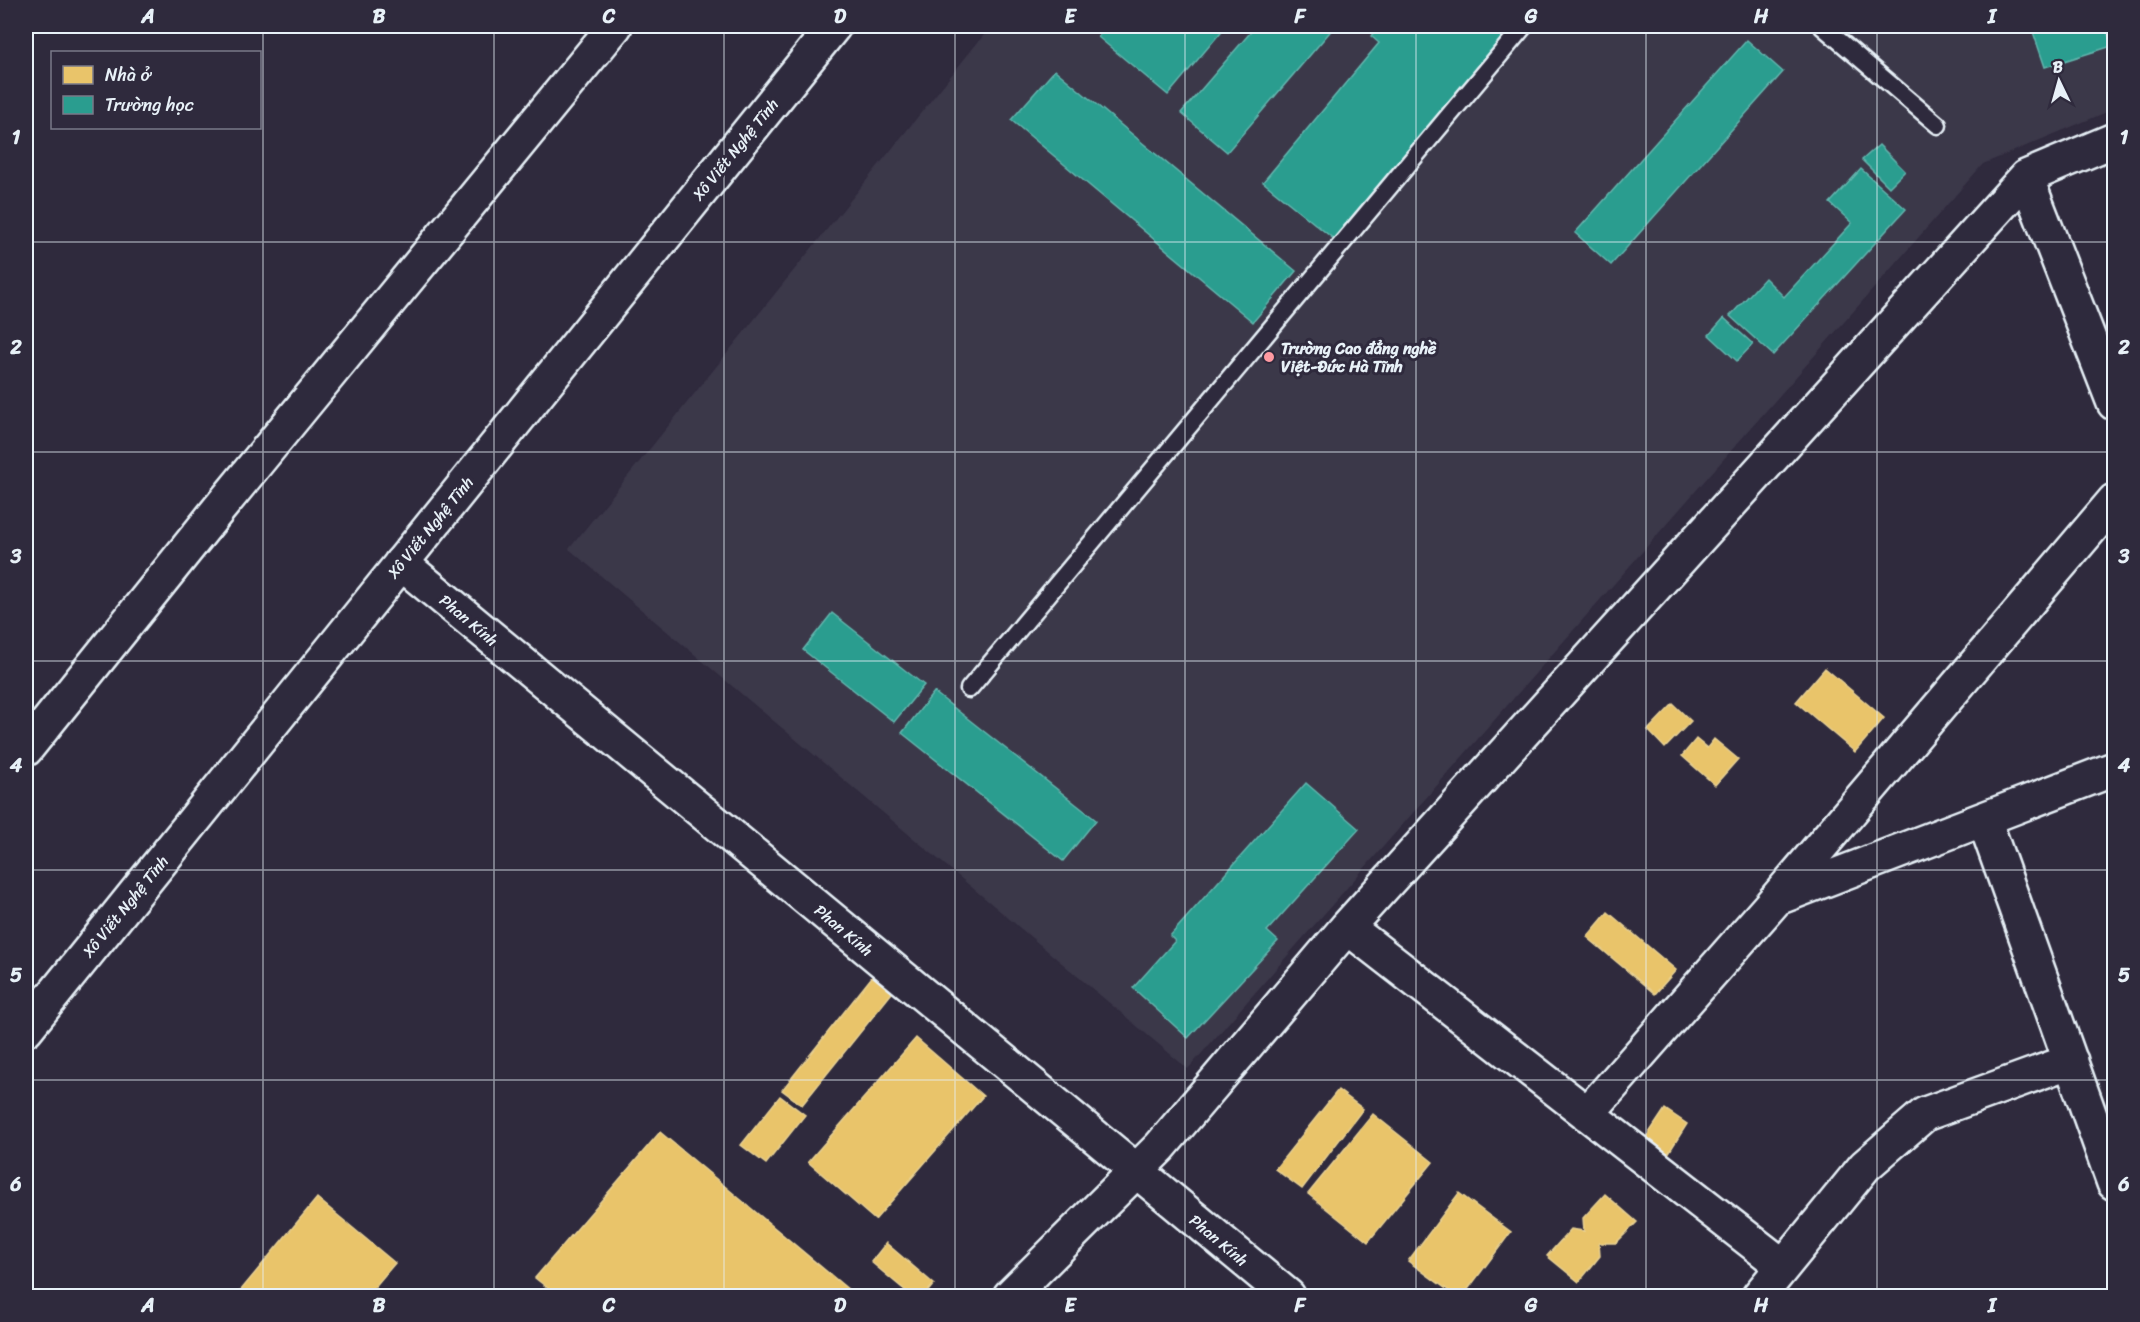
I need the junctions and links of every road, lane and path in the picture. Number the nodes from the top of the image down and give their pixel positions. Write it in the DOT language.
graph roads {
  1 [pos="615,26"];
  2 [pos="834,26"];
  3 [pos="1524,26"];
  4 [pos="1822,26"];
  5 [pos="1938,125"];
  6 [pos="2115,140"];
  7 [pos="2026,177"];
  8 [pos="2115,403"];
  9 [pos="2115,501"];
  10 [pos="400,563"];
  11 [pos="969,689"];
  12 [pos="26,749"];
  13 [pos="2115,769"];
  14 [pos="1984,819"];
  15 [pos="1776,899"];
  16 [pos="1347,927"];
  17 [pos="26,1029"];
  18 [pos="2071,1060"];
  19 [pos="1587,1114"];
  20 [pos="1136,1172"];
  21 [pos="2115,1183"];
  22 [pos="1783,1266"];
  23 [pos="1010,1296"];
  24 [pos="1287,1296"];
  25 [pos="1759,1296"];
  1 -- 12 [label="street"];
  2 -- 10 [label="street, Xô Viết Nghệ Tĩnh"];
  3 -- 11 [label="lane"];
  4 -- 5 [label="lane"];
  6 -- 7 [label="street"];
  7 -- 8 [label="street"];
  7 -- 16 [label="street"];
  9 -- 15 [label="street"];
  10 -- 17 [label="street, Xô Viết Nghệ Tĩnh"];
  10 -- 20 [label="street, Phan Kính"];
  13 -- 14 [label="street"];
  14 -- 15 [label="street"];
  14 -- 18 [label="street"];
  15 -- 19 [label="street"];
  16 -- 19 [label="street"];
  16 -- 20 [label="street"];
  18 -- 21 [label="street"];
  18 -- 22 [label="street"];
  19 -- 22 [label="street"];
  20 -- 23 [label="street"];
  20 -- 24 [label="street, Phan Kính"];
  22 -- 25 [label="street"];
}
